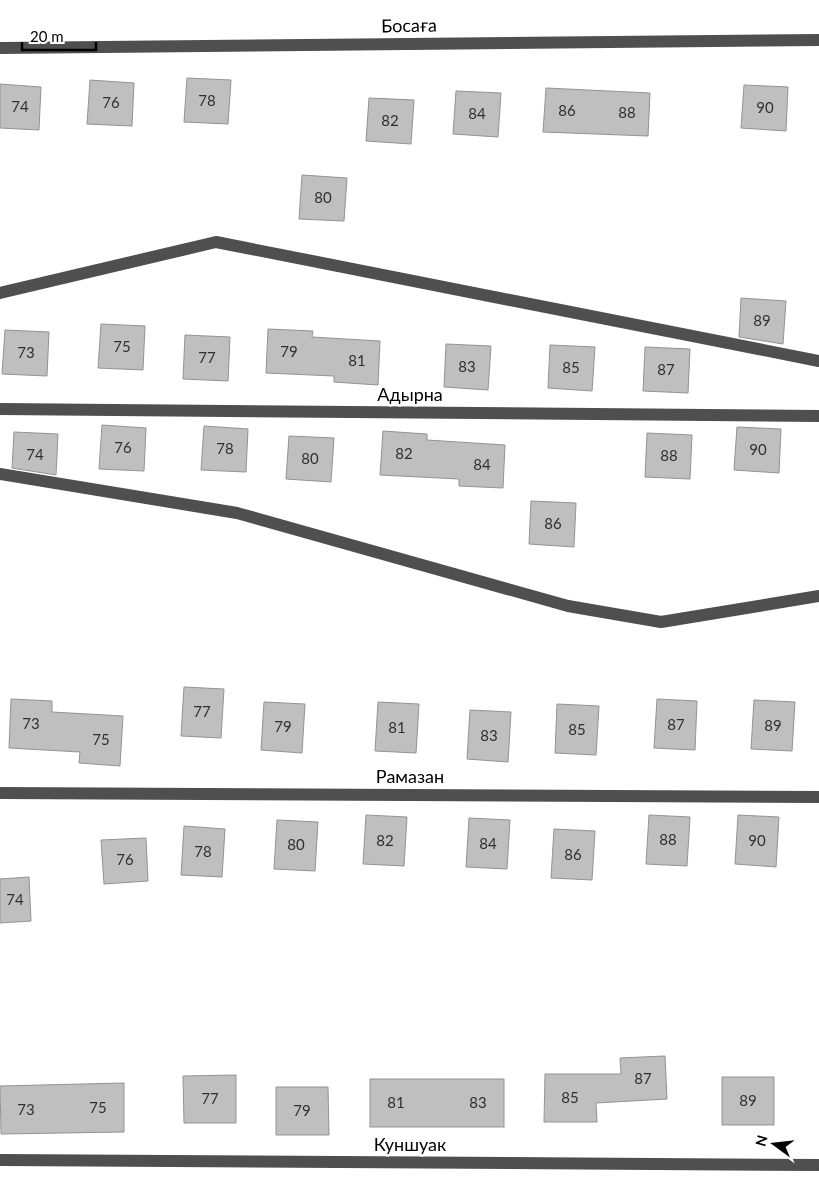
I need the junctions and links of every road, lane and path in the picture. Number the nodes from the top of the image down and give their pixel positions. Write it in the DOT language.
graph roads {
  1 [pos="819,40"];
  2 [pos="0,48"];
  3 [pos="0,293"];
  4 [pos="819,361"];
  5 [pos="0,409"];
  6 [pos="819,416"];
  7 [pos="0,474"];
  8 [pos="819,596"];
  9 [pos="0,792"];
  10 [pos="819,797"];
  11 [pos="0,1160"];
  12 [pos="819,1165"];
  1 -- 2 [label="street, Босаға"];
  3 -- 4 [label="street"];
  5 -- 6 [label="street, Адырна"];
  7 -- 8 [label="street"];
  9 -- 10 [label="street, Рамазан"];
  11 -- 12 [label="street, Куншуак"];
}
